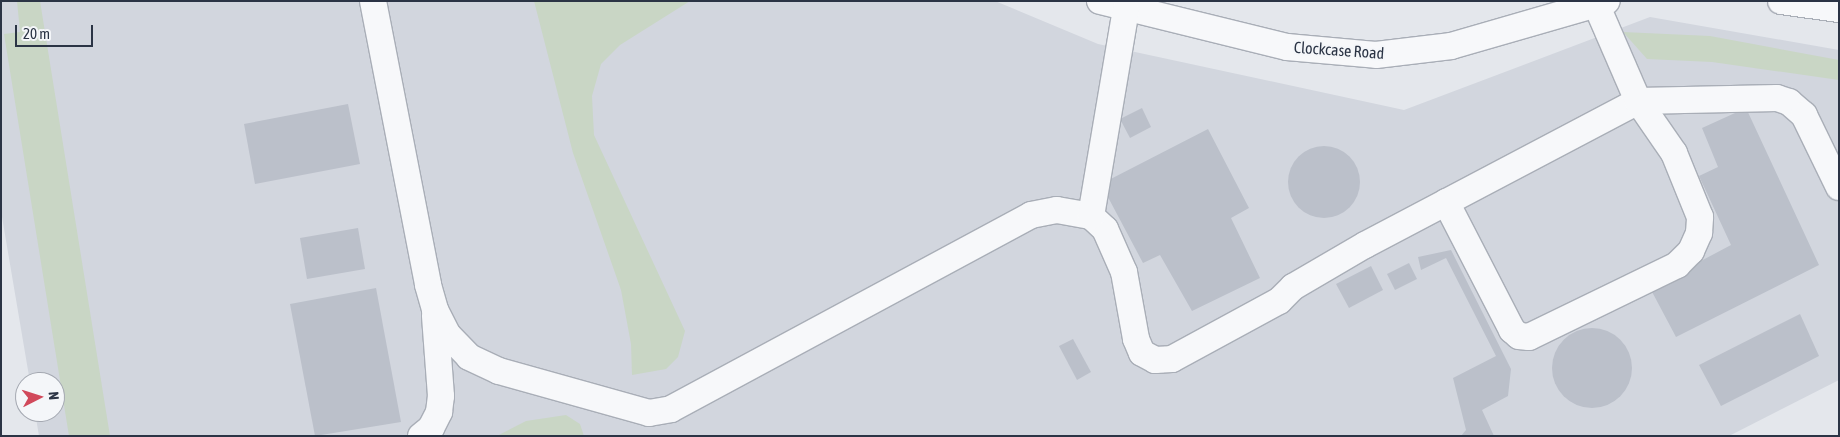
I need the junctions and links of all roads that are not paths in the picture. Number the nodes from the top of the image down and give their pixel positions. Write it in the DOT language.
graph roads {
  1 [pos="373,1"];
  2 [pos="1100,1"];
  3 [pos="1782,1"];
  4 [pos="1602,3"];
  5 [pos="1839,9"];
  6 [pos="1126,10"];
  7 [pos="1638,101"];
  8 [pos="1839,187"];
  9 [pos="1446,202"];
  10 [pos="1091,216"];
  11 [pos="435,310"];
  12 [pos="421,436"];
  1 -- 11 [label="street"];
  2 -- 6 [label="street, Clockcase Road"];
  3 -- 5 [label="street"];
  4 -- 6 [label="street, Clockcase Road"];
  4 -- 7 [label="street"];
  6 -- 10 [label="street"];
  7 -- 8 [label="street"];
  7 -- 9 [label="street"];
  7 -- 9 [label="street"];
  9 -- 10 [label="street"];
  10 -- 11 [label="street"];
  11 -- 12 [label="street"];
}
